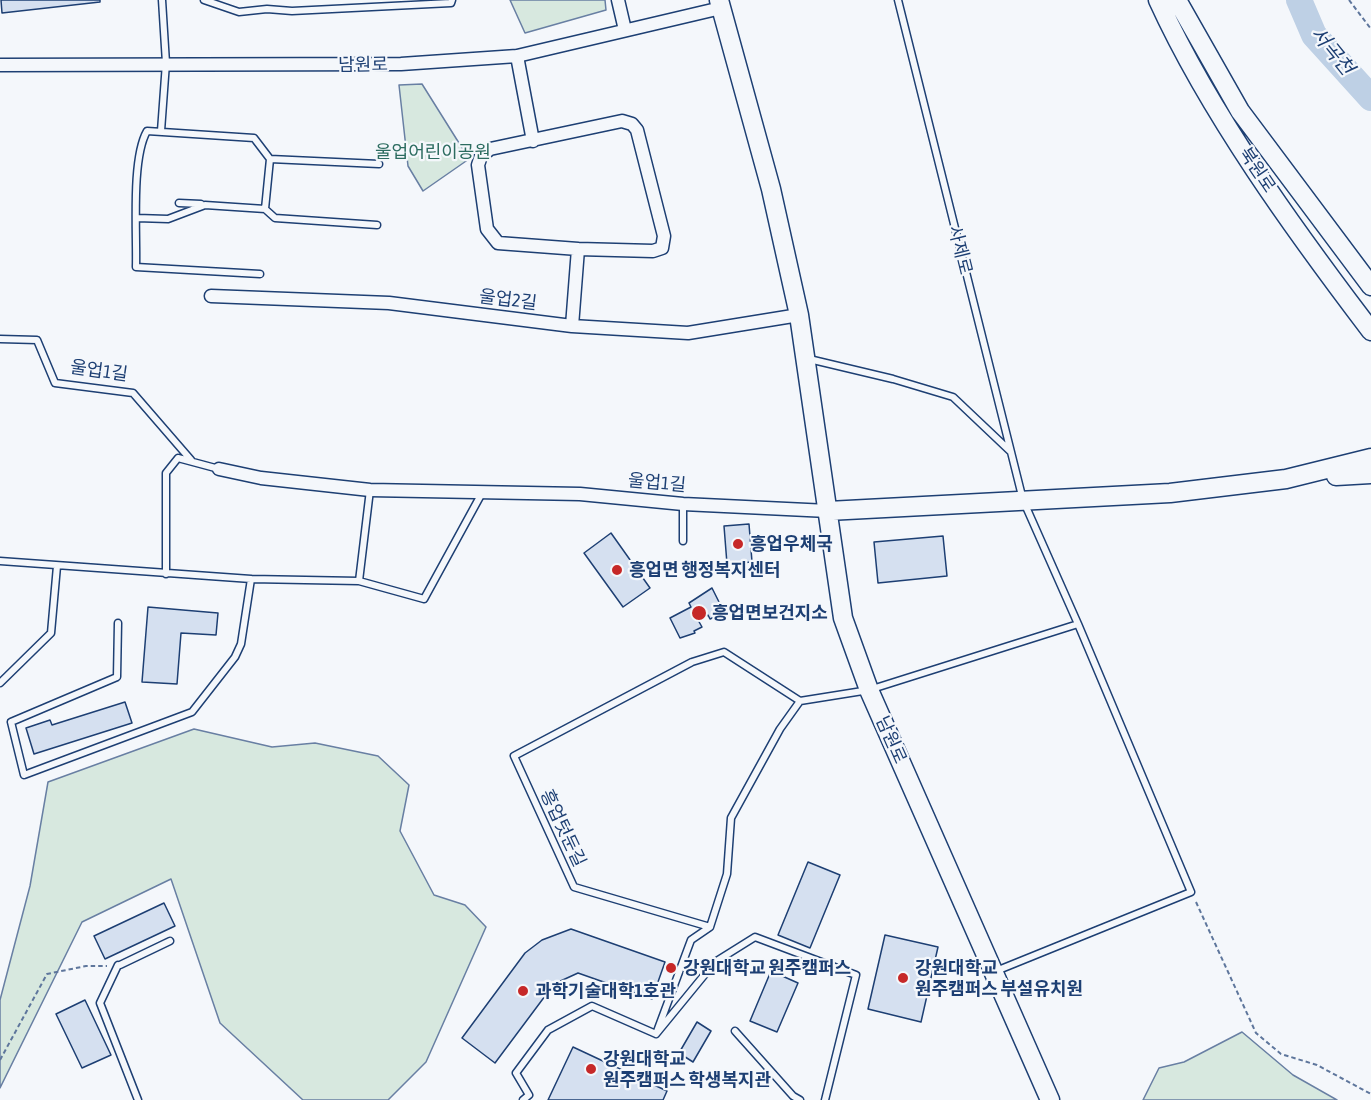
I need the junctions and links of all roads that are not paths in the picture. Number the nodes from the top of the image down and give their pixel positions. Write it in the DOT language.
graph roads {
  1 [pos="162,0"];
  2 [pos="204,0"];
  3 [pos="452,0"];
  4 [pos="618,0"];
  5 [pos="898,0"];
  6 [pos="1158,0"];
  7 [pos="1178,0"];
  8 [pos="720,4"];
  9 [pos="625,30"];
  10 [pos="517,56"];
  11 [pos="165,63"];
  12 [pos="0,65"];
  13 [pos="161,131"];
  14 [pos="533,141"];
  15 [pos="270,159"];
  16 [pos="379,164"];
  17 [pos="180,203"];
  18 [pos="205,205"];
  19 [pos="265,209"];
  20 [pos="137,218"];
  21 [pos="377,225"];
  22 [pos="578,249"];
  23 [pos="260,274"];
  24 [pos="1371,286"];
  25 [pos="211,296"];
  26 [pos="799,315"];
  27 [pos="572,326"];
  28 [pos="1371,331"];
  29 [pos="0,339"];
  30 [pos="805,358"];
  31 [pos="1011,451"];
  32 [pos="1371,452"];
  33 [pos="1371,458"];
  34 [pos="191,460"];
  35 [pos="219,469"];
  36 [pos="1371,474"];
  37 [pos="1286,479"];
  38 [pos="370,490"];
  39 [pos="482,492"];
  40 [pos="1023,500"];
  41 [pos="683,504"];
  42 [pos="828,511"];
  43 [pos="683,541"];
  44 [pos="0,561"];
  45 [pos="57,566"];
  46 [pos="166,574"];
  47 [pos="251,579"];
  48 [pos="359,581"];
  49 [pos="118,623"];
  50 [pos="1078,624"];
  51 [pos="0,682"];
  52 [pos="869,690"];
  53 [pos="800,701"];
  54 [pos="710,927"];
  55 [pos="170,941"];
  56 [pos="994,973"];
  57 [pos="735,1031"];
  58 [pos="656,1034"];
  59 [pos="792,1098"];
  60 [pos="138,1100"];
  61 [pos="524,1100"];
  62 [pos="800,1100"];
  63 [pos="825,1100"];
  64 [pos="1050,1100"];
  1 -- 11 [label="lane"];
  2 -- 3 [label="lane"];
  4 -- 9 [label="street"];
  5 -- 31 [label="lane, 사제로"];
  6 -- 28 [label="street, 북원로"];
  7 -- 24 [label="street, 북원로"];
  8 -- 9 [label="street, 남원로"];
  8 -- 26 [label="street, 남원로"];
  9 -- 10 [label="street, 남원로"];
  10 -- 11 [label="street, 남원로"];
  10 -- 14 [label="street"];
  11 -- 12 [label="street, 남원로"];
  11 -- 13 [label="lane"];
  13 -- 15 [label="lane"];
  13 -- 20 [label="lane"];
  14 -- 22 [label="street"];
  14 -- 22 [label="street"];
  15 -- 16 [label="lane"];
  15 -- 19 [label="lane"];
  17 -- 18 [label="lane"];
  18 -- 19 [label="lane"];
  18 -- 20 [label="lane"];
  19 -- 21 [label="lane"];
  20 -- 23 [label="lane"];
  22 -- 27 [label="street"];
  25 -- 27 [label="street, 울업2길"];
  26 -- 27 [label="street, 울업2길"];
  26 -- 30 [label="street, 남원로"];
  29 -- 34 [label="lane, 울업1길"];
  30 -- 31 [label="lane"];
  30 -- 42 [label="street, 남원로"];
  31 -- 40 [label="lane, 사제로"];
  32 -- 37 [label="street"];
  33 -- 37 [label="street"];
  34 -- 35 [label="lane, 울업1길"];
  34 -- 46 [label="lane"];
  35 -- 38 [label="street, 울업1길"];
  36 -- 37 [label="street"];
  37 -- 40 [label="street"];
  38 -- 39 [label="street, 울업1길"];
  38 -- 48 [label="lane"];
  39 -- 41 [label="street, 울업1길"];
  39 -- 48 [label="lane"];
  40 -- 42 [label="street"];
  40 -- 50 [label="lane, 사제로"];
  41 -- 42 [label="street, 울업1길"];
  41 -- 43 [label="lane"];
  42 -- 52 [label="street, 남원로"];
  44 -- 45 [label="lane"];
  45 -- 46 [label="lane"];
  45 -- 51 [label="lane"];
  46 -- 47 [label="lane"];
  47 -- 48 [label="lane"];
  47 -- 49 [label="lane"];
  50 -- 52 [label="lane"];
  50 -- 56 [label="lane, 사제로"];
  52 -- 53 [label="lane"];
  52 -- 56 [label="street, 남원로"];
  53 -- 54 [label="lane"];
  53 -- 54 [label="lane, 흥업텃둔길"];
  54 -- 58 [label="lane"];
  55 -- 60 [label="lane"];
  56 -- 64 [label="street, 남원로"];
  57 -- 59 [label="lane"];
  58 -- 61 [label="lane"];
  58 -- 63 [label="lane"];
  59 -- 62 [label="lane"];
}
